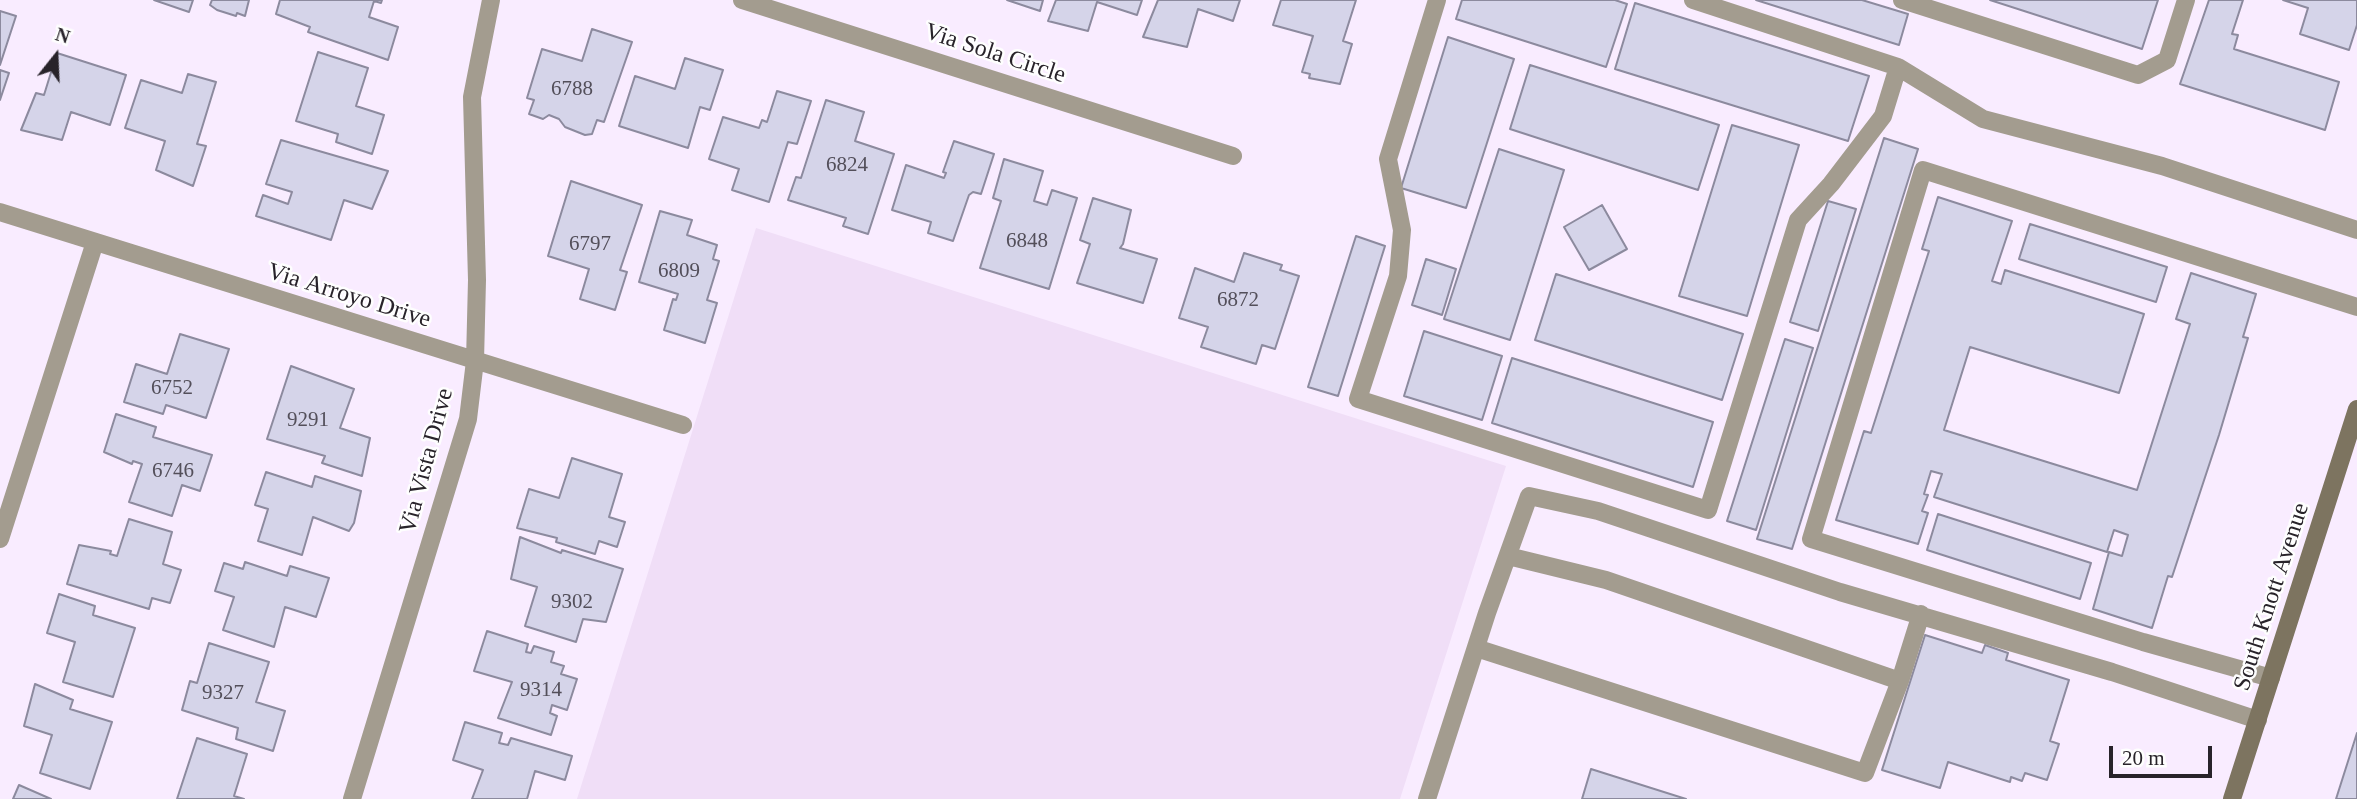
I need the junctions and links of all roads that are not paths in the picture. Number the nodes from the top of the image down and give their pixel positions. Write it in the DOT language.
graph roads {
  1 [pos="491,0"];
  2 [pos="742,0"];
  3 [pos="1437,0"];
  4 [pos="1693,0"];
  5 [pos="1902,0"];
  6 [pos="2186,0"];
  7 [pos="1898,67"];
  8 [pos="1233,156"];
  9 [pos="0,212"];
  10 [pos="2357,230"];
  11 [pos="95,242"];
  12 [pos="2357,307"];
  13 [pos="475,361"];
  14 [pos="2357,409"];
  15 [pos="683,425"];
  16 [pos="0,539"];
  17 [pos="1508,556"];
  18 [pos="1921,614"];
  19 [pos="1476,648"];
  20 [pos="2272,678"];
  21 [pos="1900,681"];
  22 [pos="2258,720"];
  23 [pos="352,799"];
  24 [pos="1427,799"];
  25 [pos="2232,799"];
  1 -- 13 [label="street, Via Vista Drive"];
  2 -- 8 [label="street, Via Sola Circle"];
  3 -- 7 [label="street"];
  4 -- 7 [label="street"];
  5 -- 6 [label="street"];
  7 -- 10 [label="street"];
  9 -- 11 [label="street, Via Arroyo Drive"];
  11 -- 13 [label="street, Via Arroyo Drive"];
  11 -- 16 [label="street"];
  12 -- 20 [label="street"];
  13 -- 15 [label="street, Via Arroyo Drive"];
  13 -- 23 [label="street, Via Vista Drive"];
  14 -- 20 [label="main road, South Knott Avenue"];
  17 -- 18 [label="street"];
  17 -- 19 [label="street"];
  17 -- 21 [label="street"];
  18 -- 21 [label="street"];
  18 -- 22 [label="street"];
  19 -- 21 [label="street"];
  19 -- 24 [label="street"];
  20 -- 22 [label="main road, South Knott Avenue"];
  22 -- 25 [label="main road, South Knott Avenue"];
}
